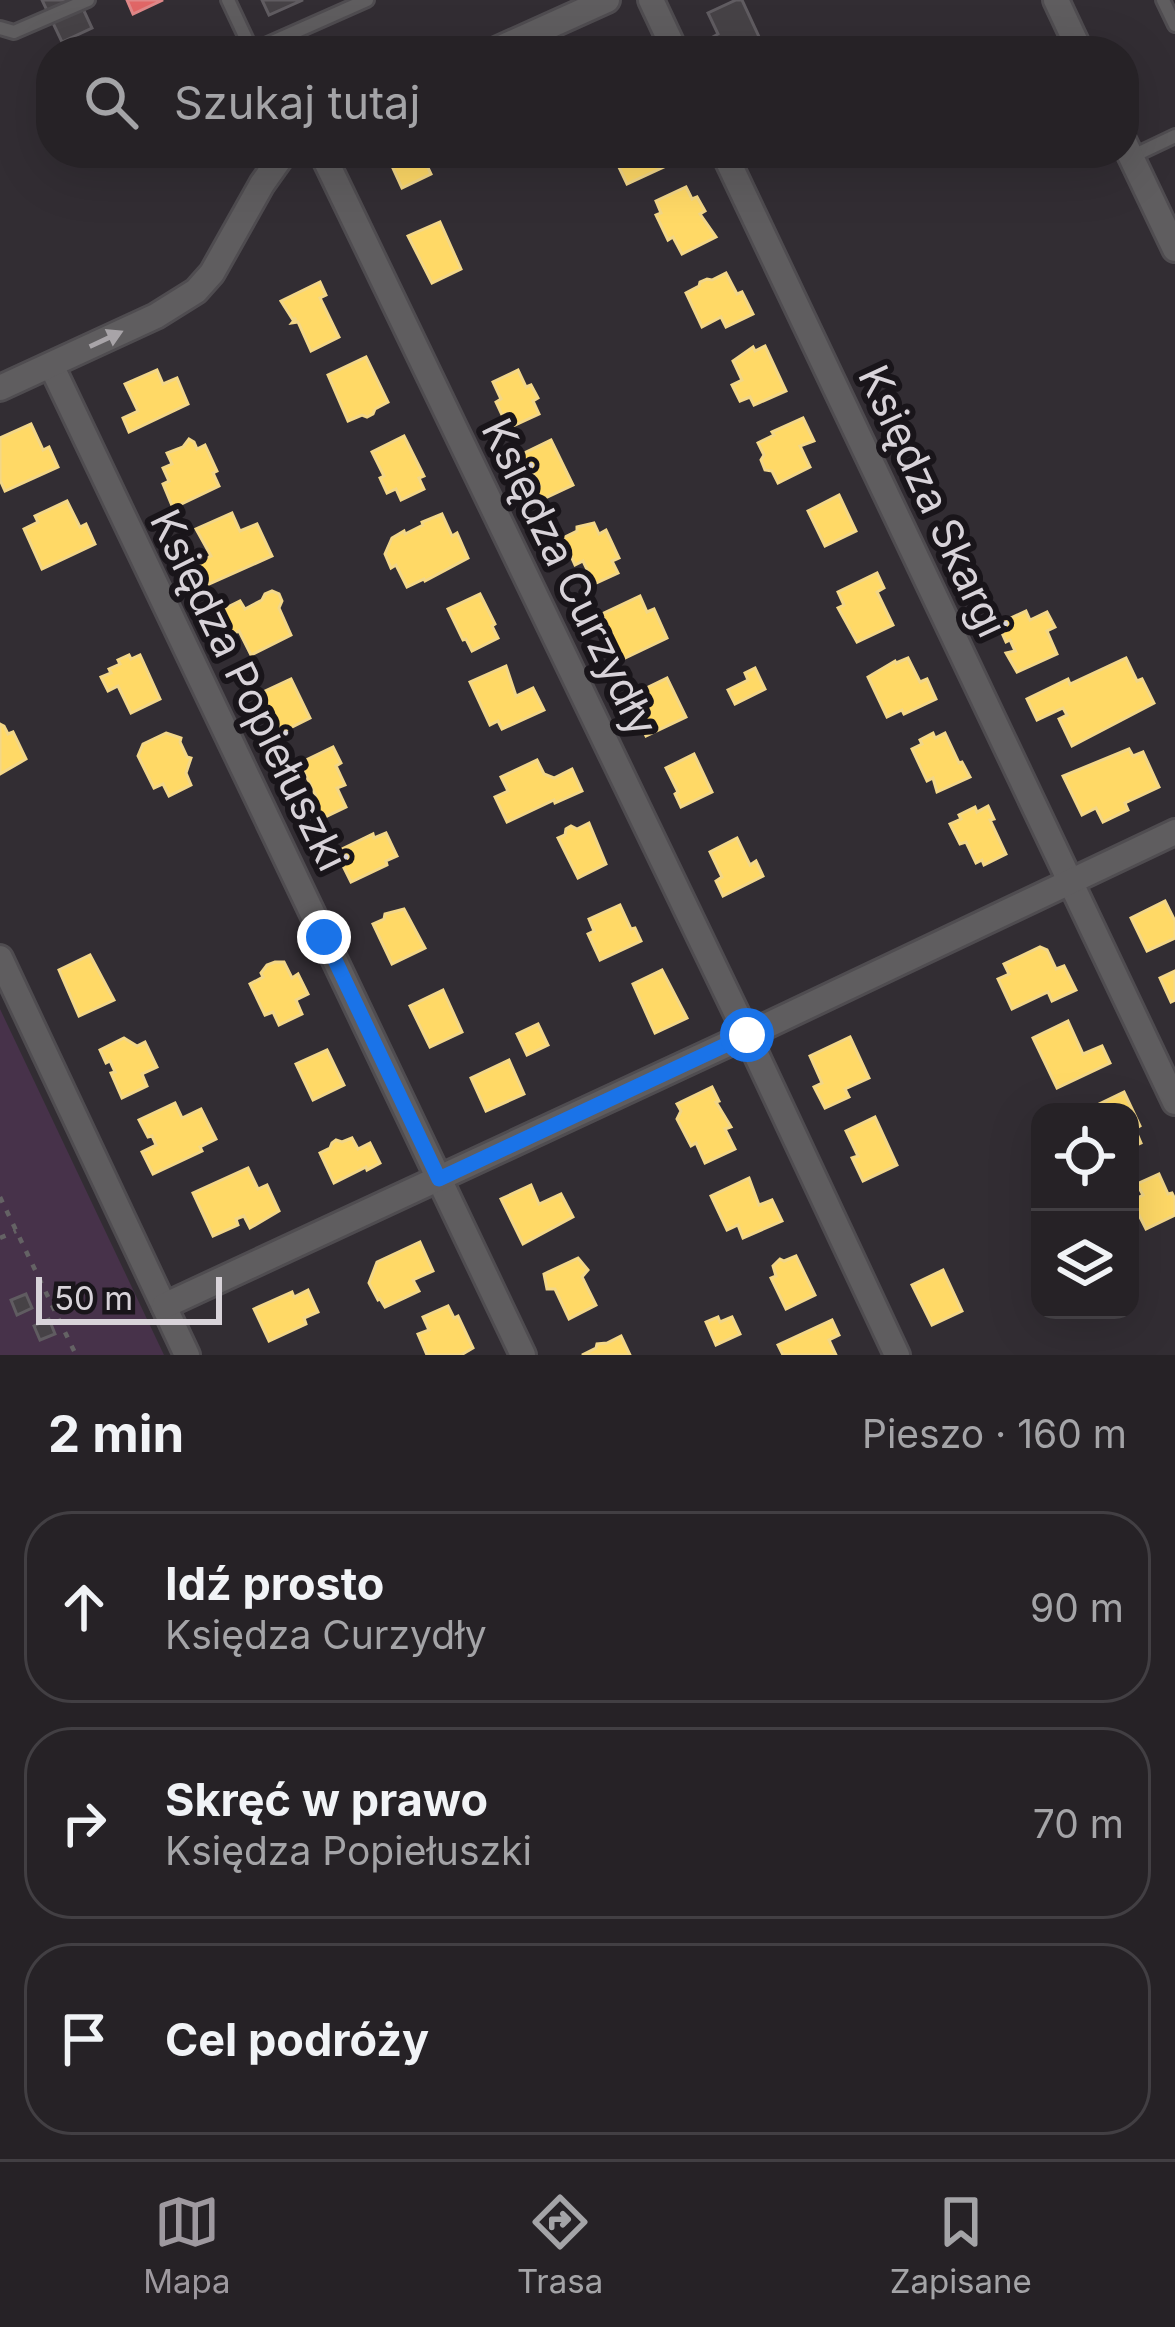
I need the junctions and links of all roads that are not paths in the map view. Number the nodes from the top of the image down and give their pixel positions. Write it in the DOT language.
graph roads {
  1 [pos="88,0"];
  2 [pos="228,0"];
  3 [pos="367,0"];
  4 [pos="607,0"];
  5 [pos="651,0"];
  6 [pos="1056,0"];
  7 [pos="1163,0"];
  8 [pos="1175,26"];
  9 [pos="0,28"];
  10 [pos="245,36"];
  11 [pos="286,36"];
  12 [pos="527,36"];
  13 [pos="668,36"];
  14 [pos="1073,36"];
  15 [pos="1175,136"];
  16 [pos="1139,147"];
  17 [pos="273,168"];
  18 [pos="329,168"];
  19 [pos="731,168"];
  20 [pos="1137,168"];
  21 [pos="1175,249"];
  22 [pos="51,365"];
  23 [pos="0,388"];
  24 [pos="1175,832"];
  25 [pos="1070,883"];
  26 [pos="0,958"];
  27 [pos="747,1035"];
  28 [pos="1175,1102"];
  29 [pos="439,1179"];
  30 [pos="164,1306"];
  31 [pos="188,1355"];
  32 [pos="523,1355"];
  33 [pos="897,1355"];
  1 -- 9 [label="lane"];
  2 -- 10 [label="lane"];
  3 -- 11 [label="lane"];
  4 -- 12 [label="street"];
  5 -- 13 [label="street"];
  6 -- 14 [label="street"];
  7 -- 8 [label="lane"];
  15 -- 16 [label="lane"];
  22 -- 17 [label="street, one-way"];
  18 -- 27 [label="street, Księdza Curzydły"];
  19 -- 25 [label="street, Księdza Skargi"];
  20 -- 21 [label="street"];
  22 -- 23 [label="street"];
  22 -- 29 [label="street, Księdza Popiełuszki"];
  24 -- 25 [label="street"];
  25 -- 27 [label="street"];
  25 -- 28 [label="street, Księdza Skargi"];
  26 -- 30 [label="street"];
  27 -- 29 [label="street"];
  27 -- 33 [label="street, Księdza Curzydły"];
  29 -- 30 [label="street"];
  29 -- 32 [label="street, Księdza Popiełuszki"];
  30 -- 31 [label="street"];
}
